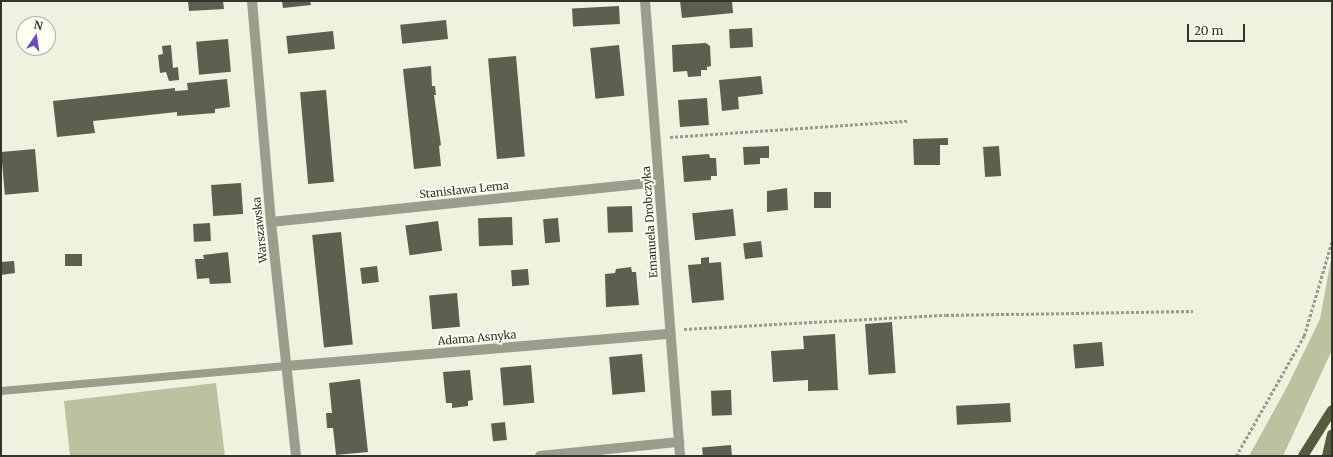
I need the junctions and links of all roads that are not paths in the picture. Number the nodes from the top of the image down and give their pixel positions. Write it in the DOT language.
graph roads {
  1 [pos="252,1"];
  2 [pos="645,1"];
  3 [pos="659,182"];
  4 [pos="271,222"];
  5 [pos="670,332"];
  6 [pos="286,366"];
  7 [pos="1,391"];
  8 [pos="1332,410"];
  9 [pos="1332,435"];
  10 [pos="679,442"];
  11 [pos="296,456"];
  12 [pos="540,456"];
  13 [pos="680,456"];
  14 [pos="1303,456"];
  15 [pos="1326,456"];
  1 -- 4 [label="street, Warszawska"];
  2 -- 3 [label="street, Emanuela Drobczyka"];
  3 -- 4 [label="street, Stanisława Lema"];
  3 -- 5 [label="street, Emanuela Drobczyka"];
  4 -- 6 [label="street, Warszawska"];
  5 -- 6 [label="street, Adama Asnyka"];
  5 -- 10 [label="street, Emanuela Drobczyka"];
  6 -- 7 [label="lane"];
  6 -- 11 [label="street, Warszawska"];
  8 -- 14 [label="main road"];
  9 -- 15 [label="main road"];
  10 -- 12 [label="street"];
  10 -- 13 [label="street, Emanuela Drobczyka"];
}
